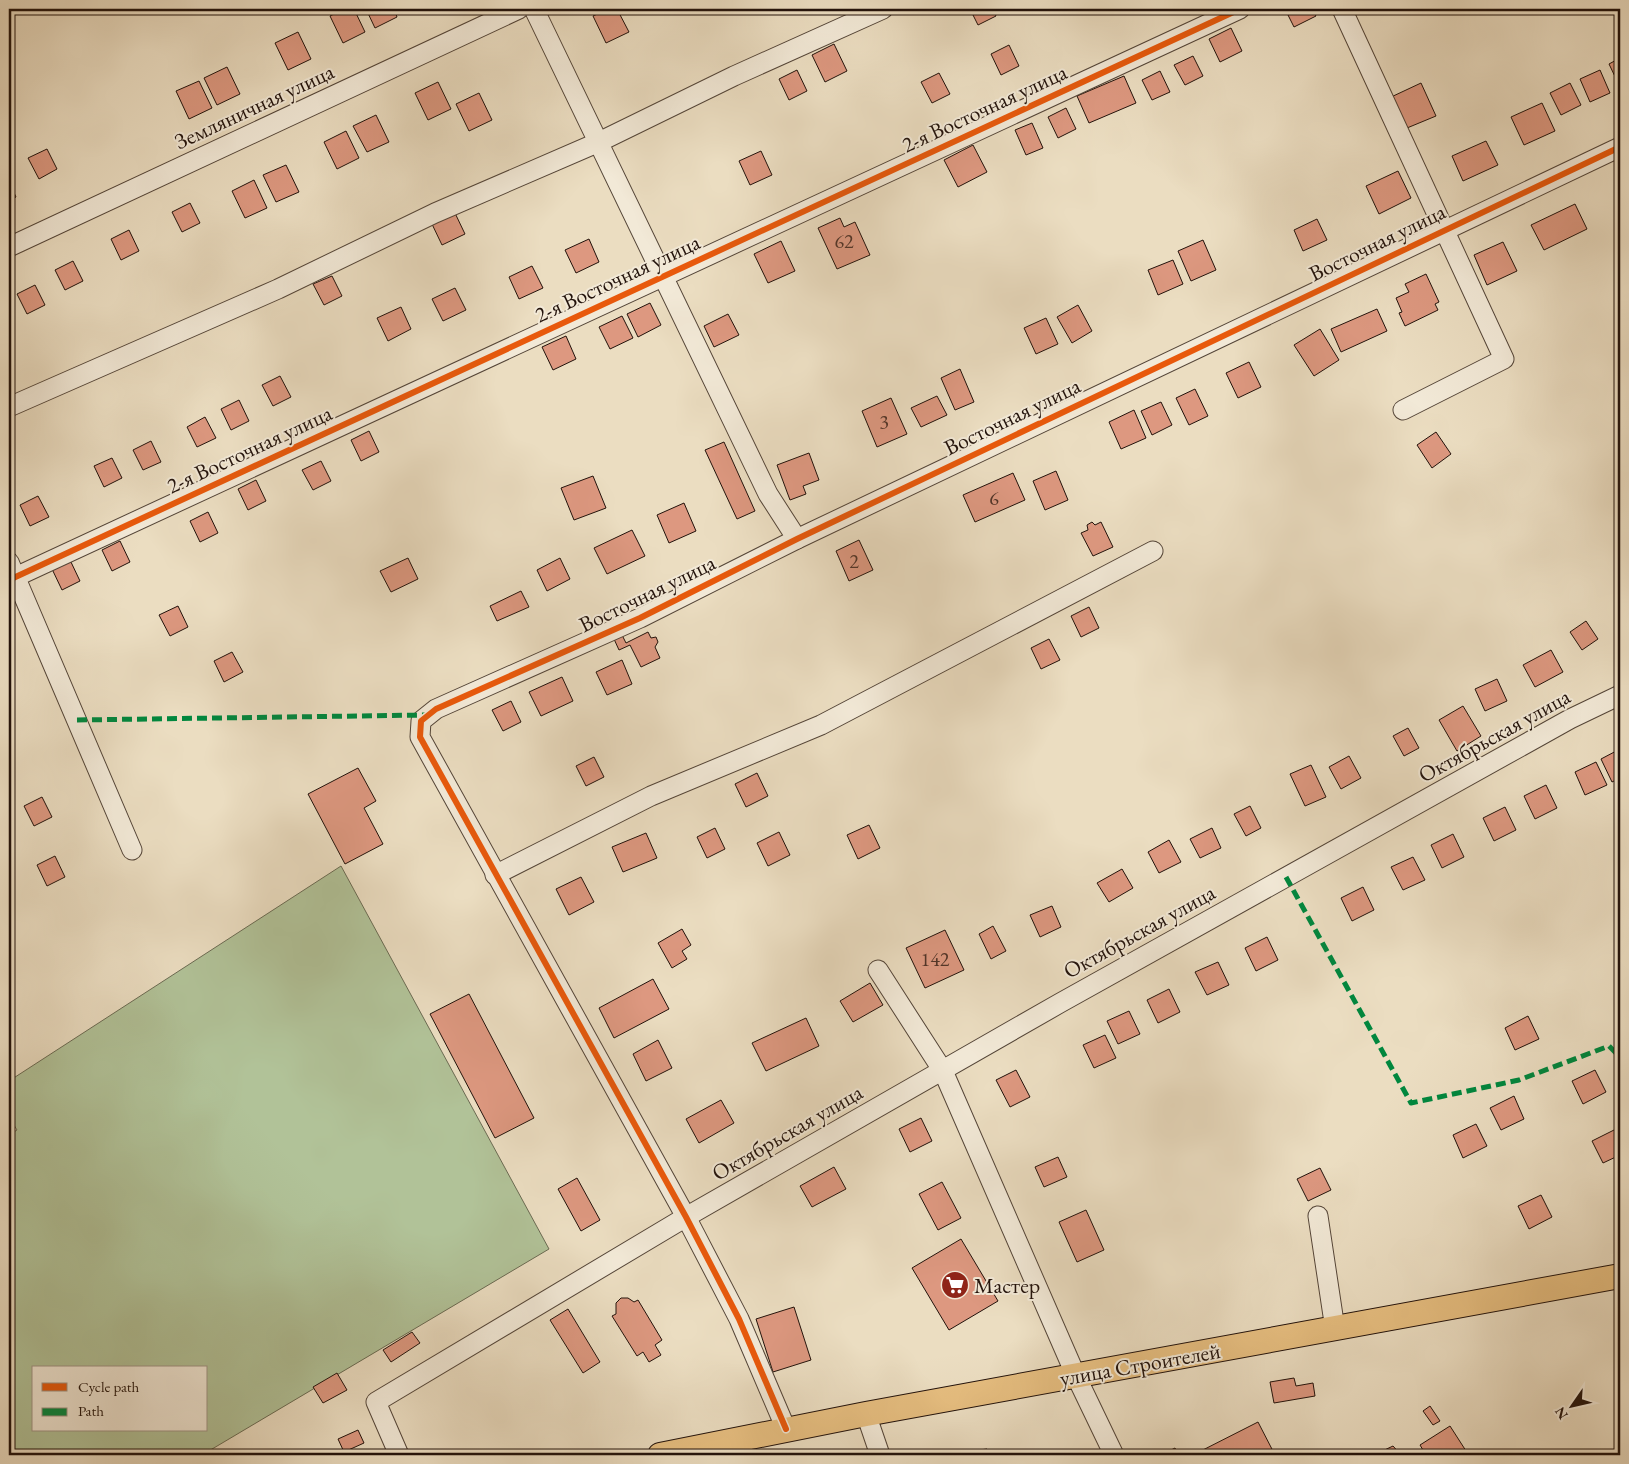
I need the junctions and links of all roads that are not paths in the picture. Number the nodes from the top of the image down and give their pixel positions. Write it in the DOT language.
graph roads {
  1 [pos="518,9"];
  2 [pos="534,9"];
  3 [pos="883,9"];
  4 [pos="1240,9"];
  5 [pos="1342,9"];
  6 [pos="599,142"];
  7 [pos="1620,147"];
  8 [pos="1443,230"];
  9 [pos="9,247"];
  10 [pos="664,276"];
  11 [pos="9,407"];
  12 [pos="1403,410"];
  13 [pos="797,539"];
  14 [pos="1153,551"];
  15 [pos="11,573"];
  16 [pos="1620,695"];
  17 [pos="132,850"];
  18 [pos="495,875"];
  19 [pos="878,970"];
  20 [pos="943,1071"];
  21 [pos="1318,1216"];
  22 [pos="686,1217"];
  23 [pos="1620,1276"];
  24 [pos="1335,1329"];
  25 [pos="1076,1376"];
  26 [pos="866,1414"];
  27 [pos="786,1429"];
  28 [pos="399,1455"];
  29 [pos="660,1455"];
  30 [pos="880,1455"];
  31 [pos="1114,1455"];
  1 -- 9 [label="street, Земляничная улица"];
  2 -- 6 [label="street"];
  3 -- 6 [label="street"];
  4 -- 10 [label="street, 2-я Восточная улица"];
  5 -- 8 [label="street"];
  6 -- 10 [label="street"];
  6 -- 11 [label="street"];
  7 -- 8 [label="street, Восточная улица"];
  8 -- 12 [label="street"];
  8 -- 13 [label="street, Восточная улица"];
  10 -- 13 [label="street"];
  10 -- 15 [label="street, 2-я Восточная улица"];
  13 -- 18 [label="street, Восточная улица"];
  14 -- 18 [label="street"];
  15 -- 17 [label="street"];
  16 -- 20 [label="street, Октябрьская улица"];
  18 -- 22 [label="street"];
  19 -- 20 [label="street"];
  20 -- 22 [label="street, Октябрьская улица"];
  20 -- 25 [label="street"];
  21 -- 24 [label="street"];
  22 -- 27 [label="street"];
  22 -- 28 [label="street, Октябрьская улица"];
  23 -- 24 [label="main road, улица Строителей"];
  24 -- 25 [label="main road, улица Строителей"];
  25 -- 26 [label="main road, улица Строителей"];
  25 -- 31 [label="street"];
  26 -- 27 [label="main road, улица Строителей"];
  26 -- 30 [label="street"];
  27 -- 29 [label="main road, улица Строителей"];
}
